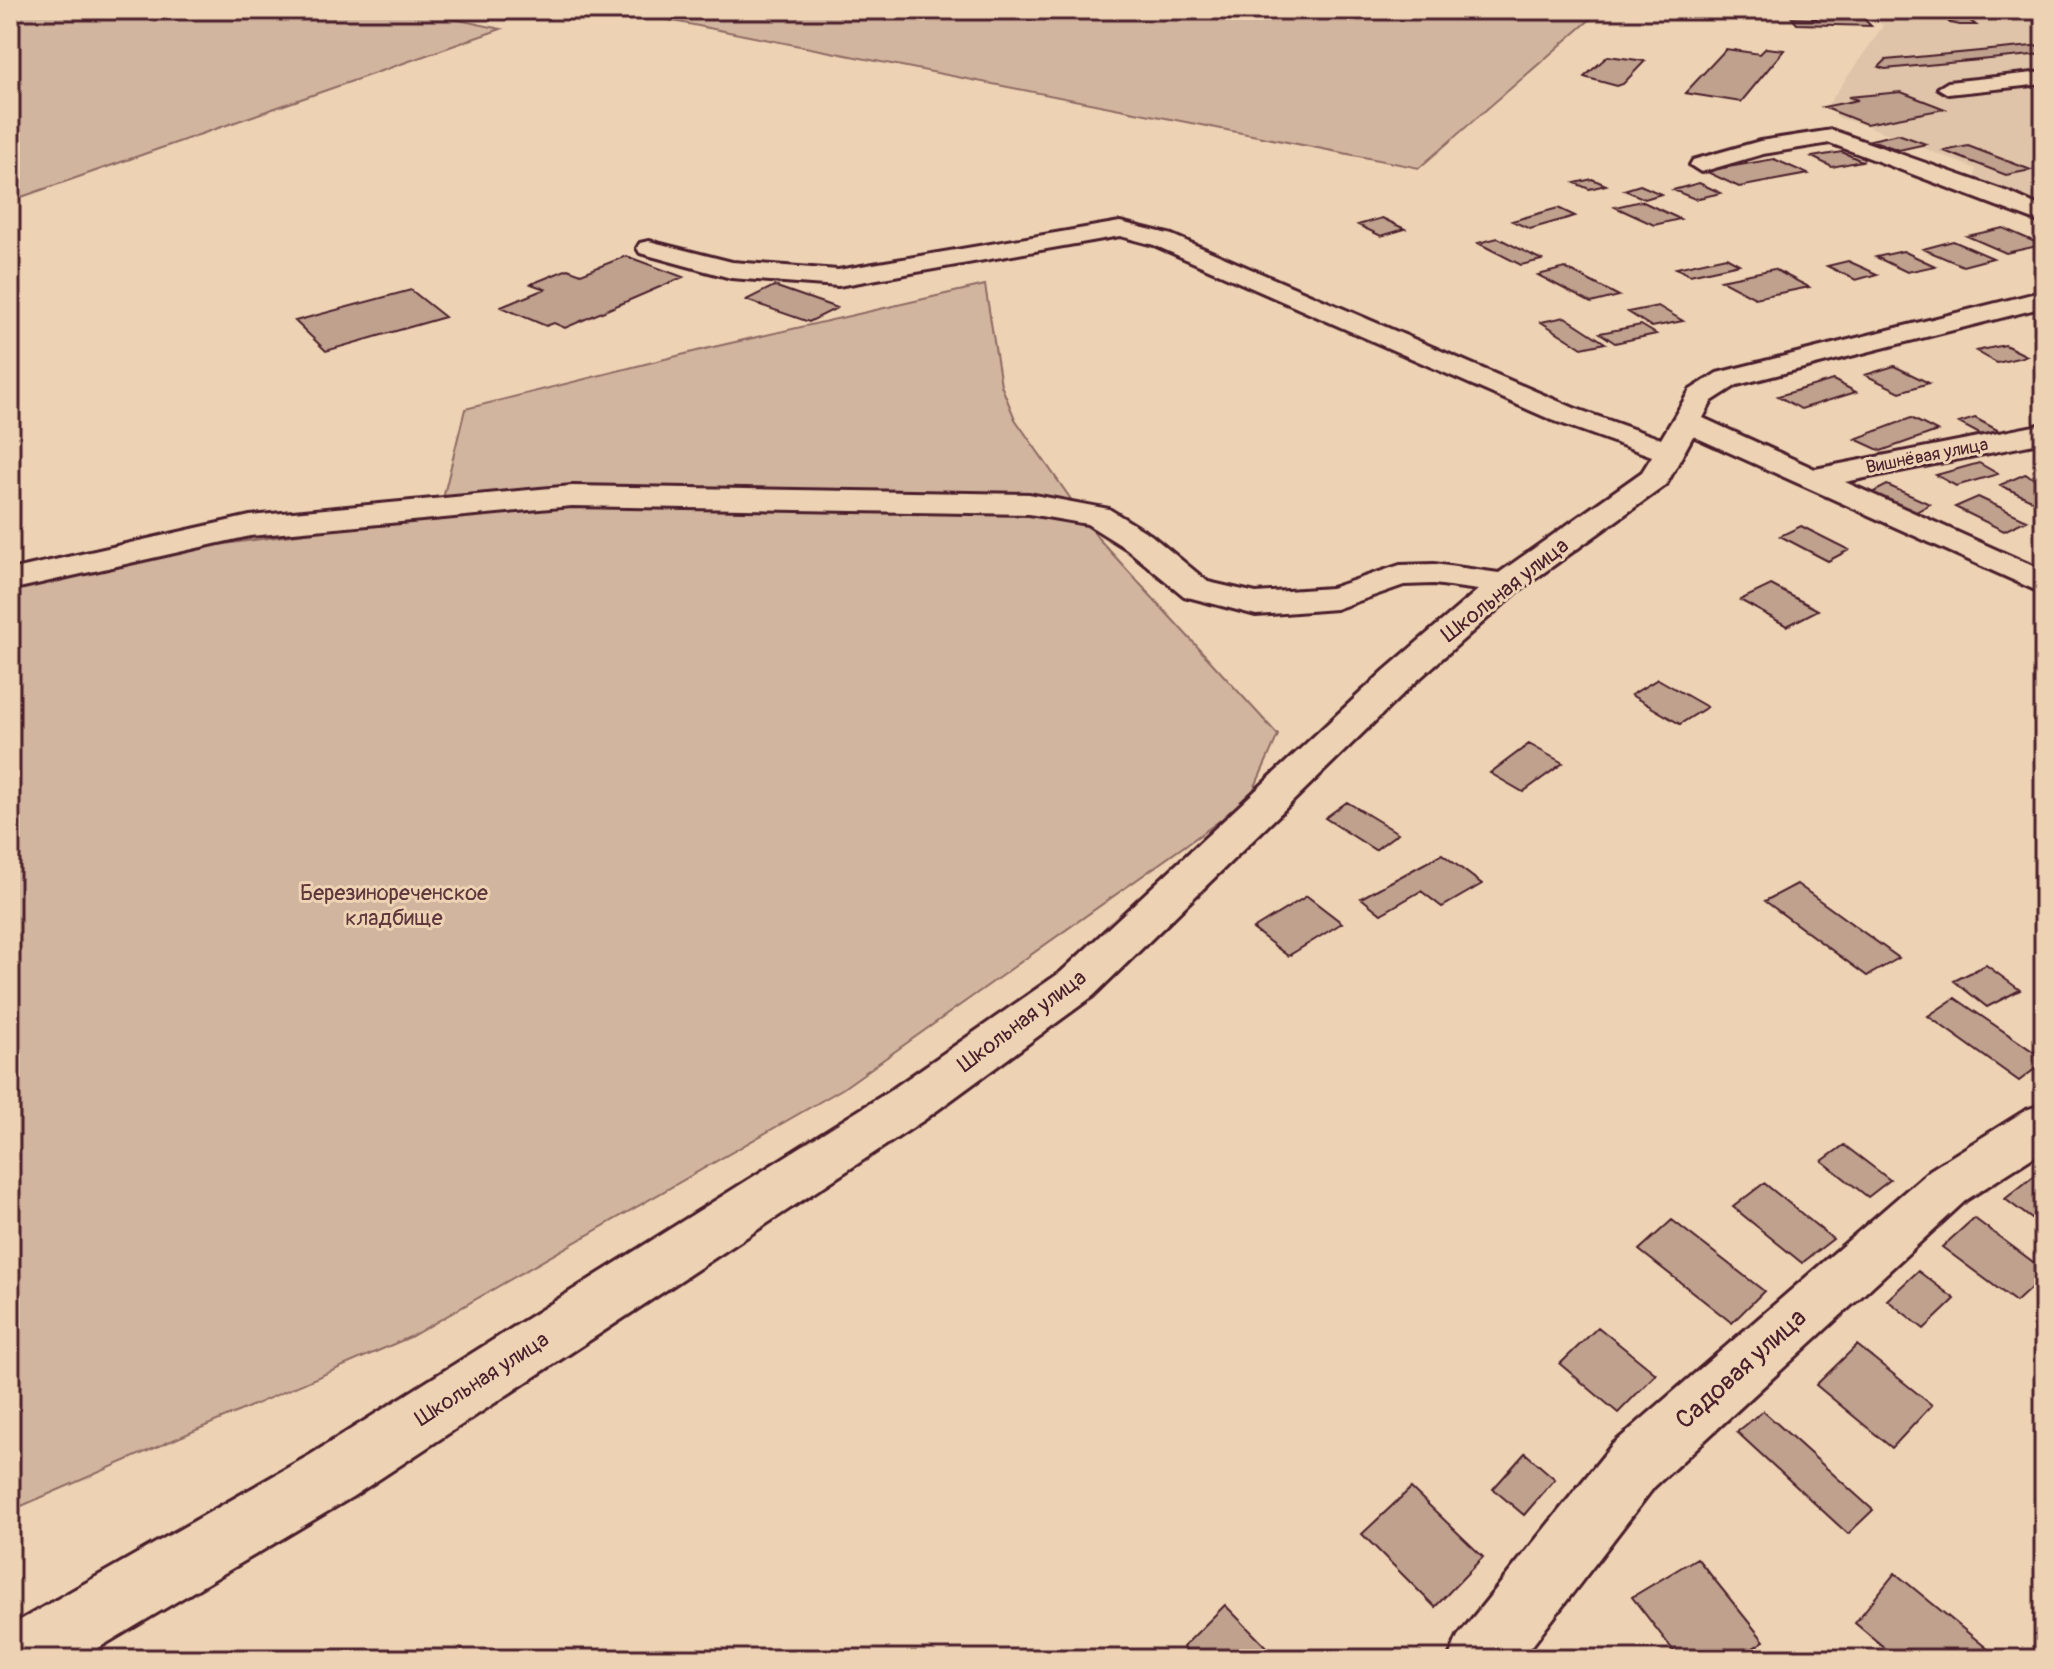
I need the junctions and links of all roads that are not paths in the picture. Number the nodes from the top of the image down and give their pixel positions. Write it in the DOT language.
graph roads {
  1 [pos="2044,78"];
  2 [pos="1948,88"];
  3 [pos="1701,165"];
  4 [pos="2044,217"];
  5 [pos="649,248"];
  6 [pos="2044,299"];
  7 [pos="2044,433"];
  8 [pos="1676,436"];
  9 [pos="1811,479"];
  10 [pos="10,580"];
  11 [pos="1506,584"];
  12 [pos="2044,584"];
  13 [pos="2044,1124"];
  14 [pos="17,1659"];
  15 [pos="1481,1659"];
  1 -- 2 [label="street"];
  3 -- 4 [label="street"];
  5 -- 8 [label="street"];
  6 -- 8 [label="street, Школьная улица"];
  7 -- 9 [label="street, Вишнёвая улица"];
  8 -- 9 [label="street"];
  8 -- 11 [label="street, Школьная улица"];
  9 -- 12 [label="street"];
  10 -- 11 [label="street"];
  11 -- 14 [label="street, Школьная улица"];
  13 -- 15 [label="street, Садовая улица"];
}
